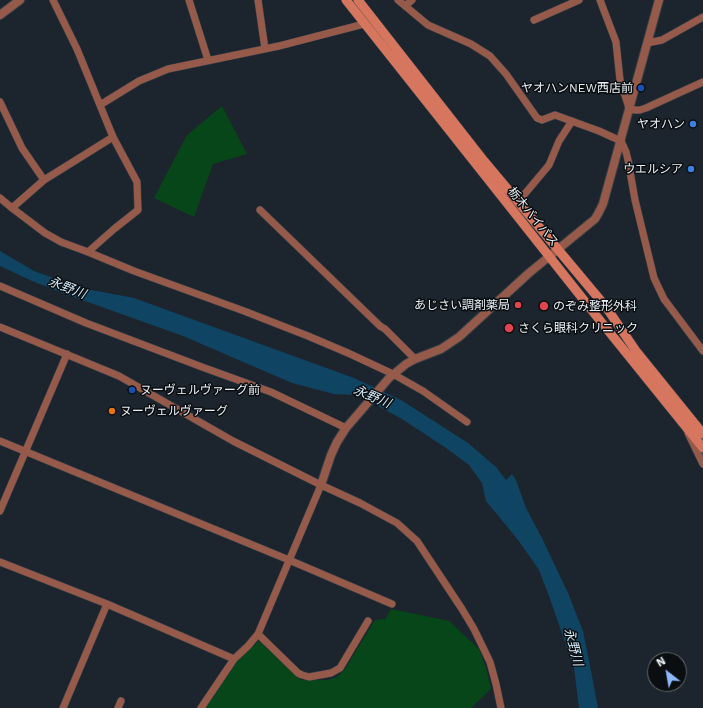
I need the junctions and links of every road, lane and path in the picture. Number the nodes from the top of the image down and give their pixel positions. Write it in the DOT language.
graph roads {
  1 [pos="20,0"];
  2 [pos="53,0"];
  3 [pos="189,0"];
  4 [pos="258,0"];
  5 [pos="346,0"];
  6 [pos="358,0"];
  7 [pos="398,0"];
  8 [pos="412,0"];
  9 [pos="579,0"];
  10 [pos="600,0"];
  11 [pos="659,0"];
  12 [pos="405,6"];
  13 [pos="0,15"];
  14 [pos="703,17"];
  15 [pos="534,20"];
  16 [pos="364,24"];
  17 [pos="647,43"];
  18 [pos="266,49"];
  19 [pos="208,60"];
  20 [pos="703,82"];
  21 [pos="0,102"];
  22 [pos="100,105"];
  23 [pos="629,108"];
  24 [pos="572,121"];
  25 [pos="113,138"];
  26 [pos="621,141"];
  27 [pos="44,180"];
  28 [pos="0,198"];
  29 [pos="518,202"];
  30 [pos="12,208"];
  31 [pos="260,210"];
  32 [pos="558,249"];
  33 [pos="88,252"];
  34 [pos="549,256"];
  35 [pos="0,286"];
  36 [pos="0,327"];
  37 [pos="703,351"];
  38 [pos="67,354"];
  39 [pos="415,359"];
  40 [pos="391,376"];
  41 [pos="467,422"];
  42 [pos="682,423"];
  43 [pos="348,426"];
  44 [pos="702,431"];
  45 [pos="0,440"];
  46 [pos="703,448"];
  47 [pos="25,451"];
  48 [pos="703,464"];
  49 [pos="321,485"];
  50 [pos="0,511"];
  51 [pos="289,560"];
  52 [pos="0,562"];
  53 [pos="107,604"];
  54 [pos="392,604"];
  55 [pos="368,621"];
  56 [pos="258,634"];
  57 [pos="234,659"];
  58 [pos="63,708"];
  59 [pos="201,708"];
  60 [pos="501,708"];
  1 -- 13 [label="street"];
  2 -- 22 [label="street"];
  3 -- 19 [label="street"];
  4 -- 18 [label="street"];
  5 -- 16 [label="main road, 栃木バイパス"];
  6 -- 29 [label="main road, 栃木バイパス"];
  7 -- 12 [label="street"];
  8 -- 12 [label="street"];
  9 -- 15 [label="street"];
  10 -- 23 [label="street"];
  11 -- 17 [label="street"];
  12 -- 24 [label="street"];
  14 -- 17 [label="street"];
  16 -- 18 [label="street"];
  16 -- 34 [label="main road, 栃木バイパス"];
  17 -- 23 [label="street"];
  18 -- 19 [label="street"];
  19 -- 22 [label="street"];
  20 -- 23 [label="street"];
  21 -- 27 [label="street"];
  22 -- 25 [label="street"];
  23 -- 26 [label="street"];
  24 -- 26 [label="street"];
  24 -- 29 [label="street"];
  25 -- 27 [label="street"];
  25 -- 33 [label="street"];
  26 -- 32 [label="street"];
  26 -- 37 [label="street"];
  27 -- 30 [label="street"];
  28 -- 30 [label="street"];
  29 -- 32 [label="main road, 栃木バイパス"];
  30 -- 33 [label="street"];
  31 -- 39 [label="street"];
  32 -- 34 [label="street"];
  32 -- 44 [label="main road, 栃木バイパス"];
  33 -- 40 [label="street"];
  34 -- 39 [label="street"];
  34 -- 42 [label="main road, 栃木バイパス"];
  35 -- 43 [label="street"];
  36 -- 38 [label="street"];
  38 -- 47 [label="street"];
  38 -- 49 [label="street"];
  39 -- 40 [label="street"];
  40 -- 41 [label="street"];
  40 -- 43 [label="street"];
  42 -- 46 [label="main road, 栃木バイパス"];
  42 -- 48 [label="street"];
  43 -- 49 [label="street"];
  45 -- 47 [label="street"];
  47 -- 50 [label="street"];
  47 -- 51 [label="street"];
  49 -- 51 [label="street"];
  49 -- 60 [label="street"];
  51 -- 54 [label="street"];
  51 -- 56 [label="street"];
  52 -- 53 [label="street"];
  53 -- 57 [label="street"];
  53 -- 58 [label="street"];
  55 -- 56 [label="street"];
  56 -- 57 [label="street"];
  57 -- 59 [label="street"];
}
